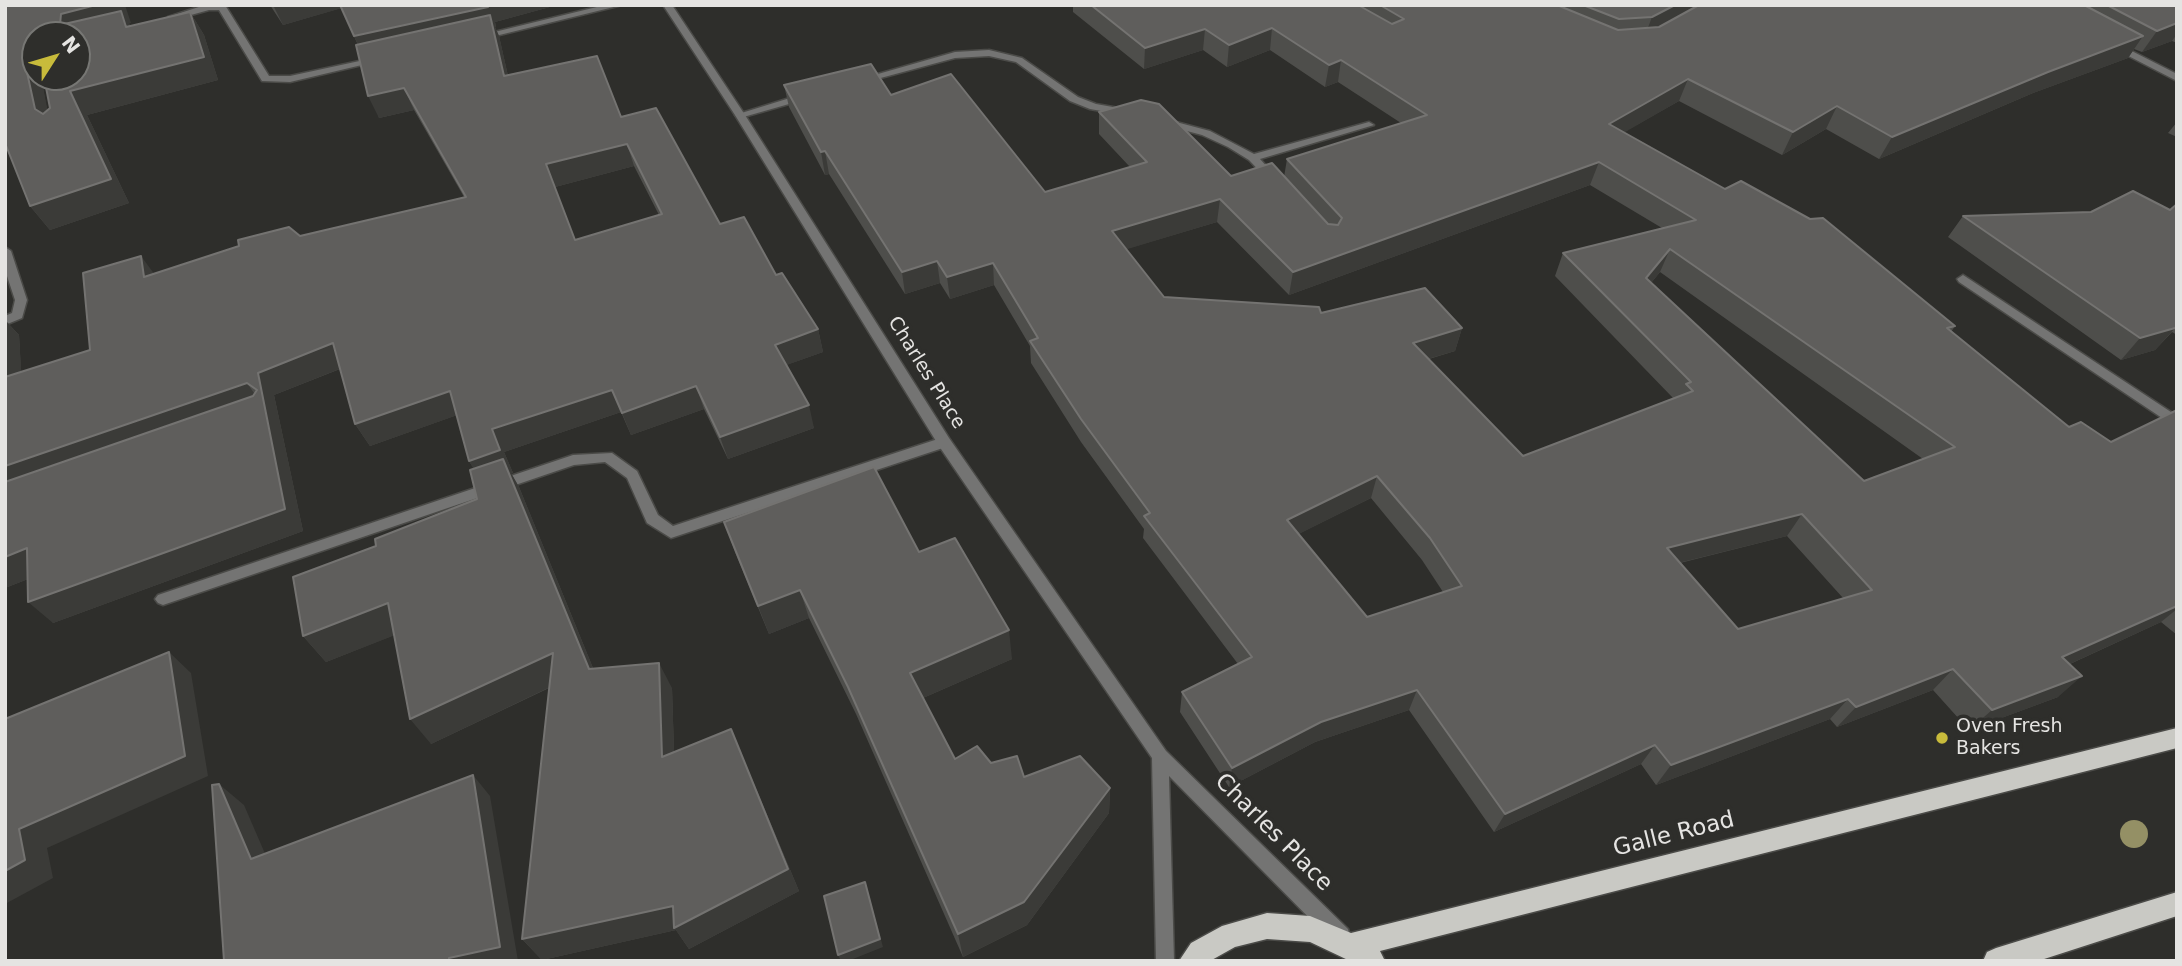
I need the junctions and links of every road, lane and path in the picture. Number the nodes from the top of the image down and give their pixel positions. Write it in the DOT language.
graph roads {
  1 [pos="618,5"];
  2 [pos="667,5"];
  3 [pos="156,21"];
  4 [pos="474,38"];
  5 [pos="2108,41"];
  6 [pos="395,56"];
  7 [pos="2177,78"];
  8 [pos="844,86"];
  9 [pos="818,93"];
  10 [pos="1132,114"];
  11 [pos="740,115"];
  12 [pos="1144,117"];
  13 [pos="1369,125"];
  14 [pos="1253,158"];
  15 [pos="1279,186"];
  16 [pos="5,251"];
  17 [pos="1963,279"];
  18 [pos="5,321"];
  19 [pos="2177,423"];
  20 [pos="944,442"];
  21 [pos="163,599"];
  22 [pos="2177,738"];
  23 [pos="1160,755"];
  24 [pos="2177,904"];
  25 [pos="1350,946"];
  26 [pos="1165,961"];
  27 [pos="1192,961"];
  28 [pos="1372,961"];
  29 [pos="1996,961"];
  1 -- 4 [label="street"];
  2 -- 11 [label="street, Charles Place"];
  3 -- 6 [label="street"];
  5 -- 7 [label="street"];
  8 -- 10 [label="street"];
  9 -- 11 [label="street"];
  11 -- 20 [label="street, Charles Place"];
  12 -- 14 [label="street"];
  13 -- 14 [label="street"];
  14 -- 15 [label="street"];
  16 -- 18 [label="street"];
  17 -- 19 [label="street"];
  20 -- 21 [label="street"];
  20 -- 23 [label="street, Charles Place"];
  22 -- 25 [label="highway, Galle Road"];
  23 -- 25 [label="street, Charles Place"];
  23 -- 26 [label="street"];
  24 -- 29 [label="highway"];
  25 -- 27 [label="highway"];
  25 -- 28 [label="highway"];
}
